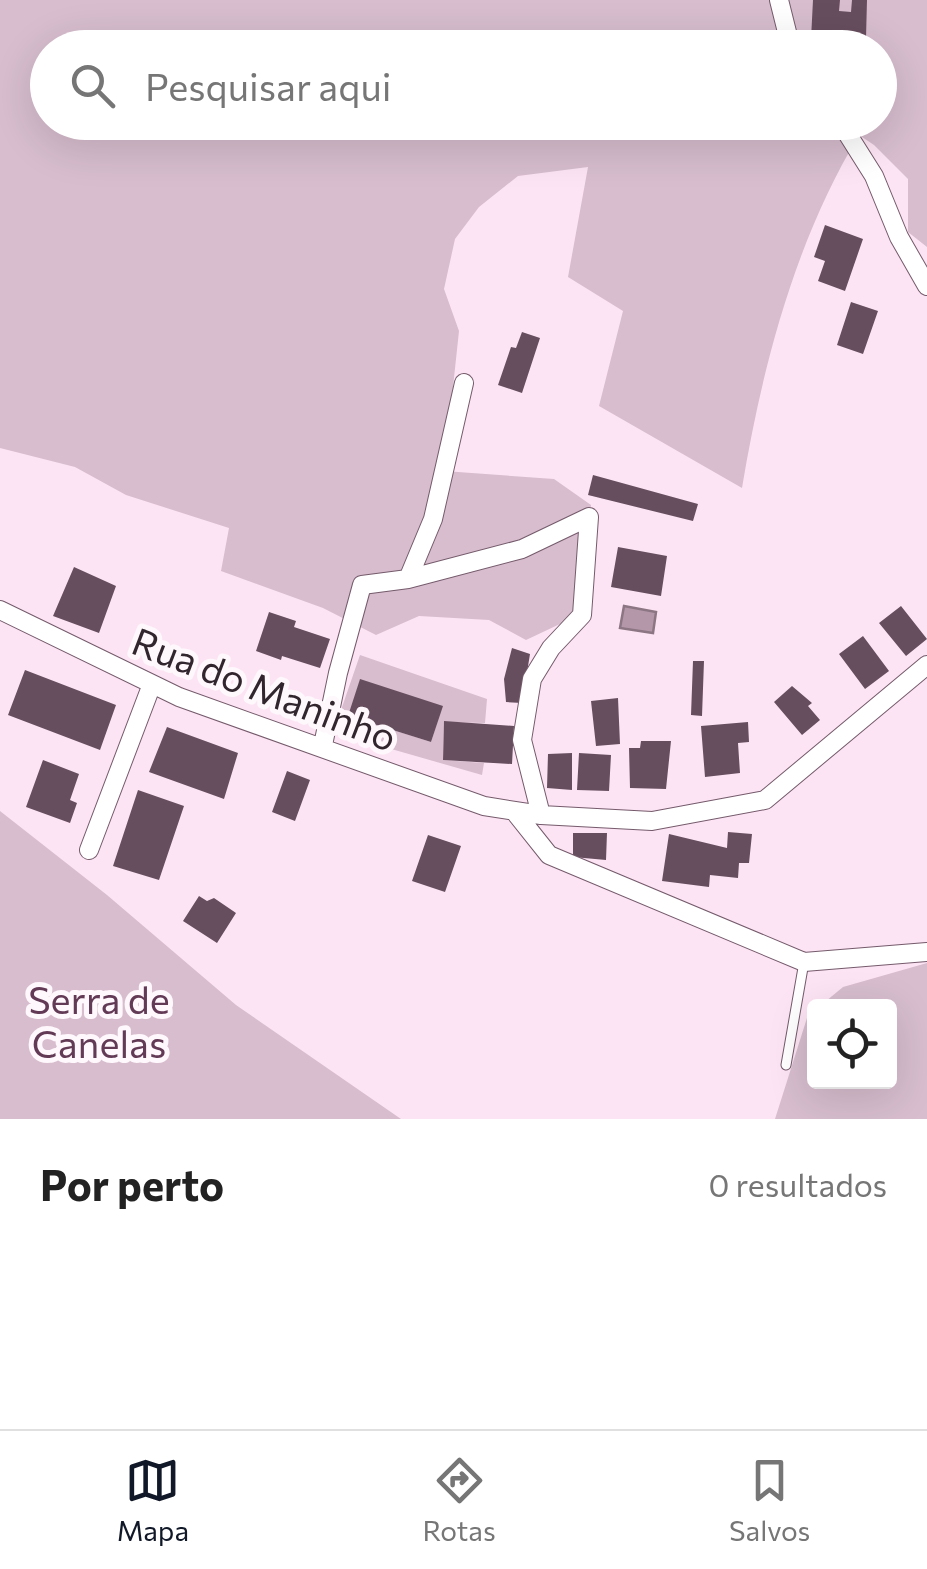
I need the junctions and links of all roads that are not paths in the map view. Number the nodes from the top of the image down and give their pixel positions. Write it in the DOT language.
graph roads {
  1 [pos="780,0"];
  2 [pos="787,30"];
  3 [pos="851,140"];
  4 [pos="927,286"];
  5 [pos="464,383"];
  6 [pos="408,580"];
  7 [pos="0,610"];
  8 [pos="927,665"];
  9 [pos="152,684"];
  10 [pos="323,746"];
  11 [pos="514,811"];
  12 [pos="541,816"];
  13 [pos="89,850"];
  14 [pos="927,952"];
  15 [pos="804,962"];
  16 [pos="786,1065"];
  1 -- 2 [label="street"];
  3 -- 4 [label="street"];
  5 -- 6 [label="street"];
  6 -- 10 [label="street"];
  6 -- 12 [label="street"];
  7 -- 9 [label="street, Rua do Maninho"];
  8 -- 12 [label="street, Rua do Maninho"];
  9 -- 10 [label="street, Rua do Maninho"];
  9 -- 13 [label="street"];
  10 -- 11 [label="street, Rua do Maninho"];
  11 -- 12 [label="street, Rua do Maninho"];
  11 -- 15 [label="street"];
  14 -- 15 [label="street"];
  15 -- 16 [label="lane"];
}
